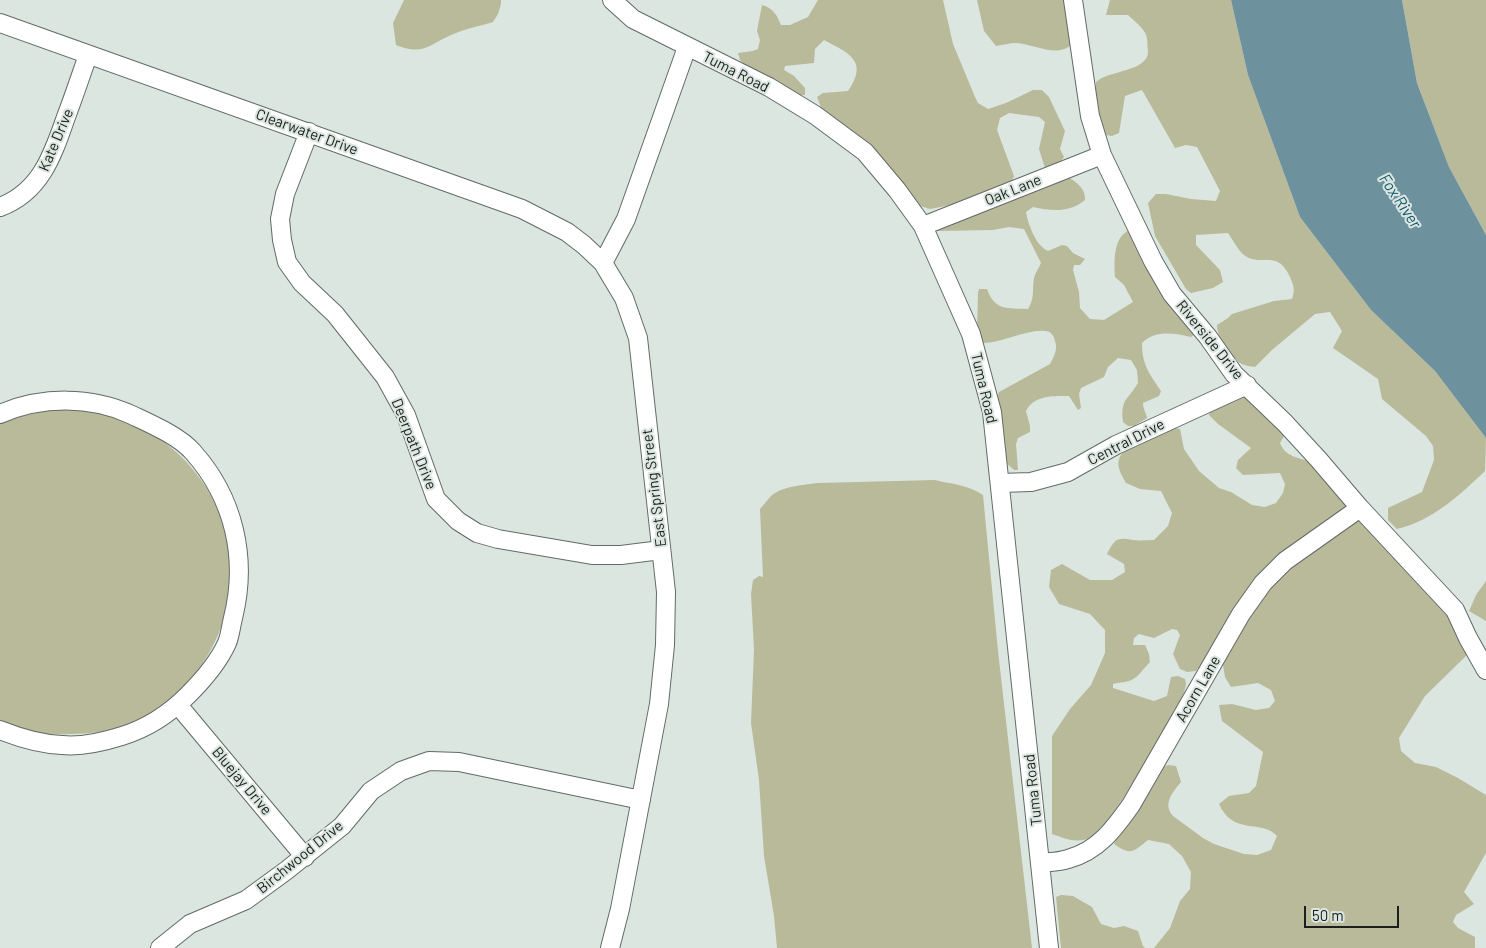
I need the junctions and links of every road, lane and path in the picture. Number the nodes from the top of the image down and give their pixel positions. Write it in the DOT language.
graph roads {
  1 [pos="1073,0"];
  2 [pos="624,3"];
  3 [pos="0,23"];
  4 [pos="687,47"];
  5 [pos="88,55"];
  6 [pos="308,132"];
  7 [pos="1102,155"];
  8 [pos="0,207"];
  9 [pos="923,226"];
  10 [pos="603,263"];
  11 [pos="1247,385"];
  12 [pos="0,414"];
  13 [pos="1000,483"];
  14 [pos="1360,508"];
  15 [pos="662,550"];
  16 [pos="1486,670"];
  17 [pos="178,705"];
  18 [pos="0,730"];
  19 [pos="640,800"];
  20 [pos="305,857"];
  21 [pos="1041,863"];
  22 [pos="160,948"];
  23 [pos="610,948"];
  24 [pos="1049,948"];
  1 -- 7 [label="street, Riverside Drive"];
  2 -- 4 [label="street, Tuma Road"];
  3 -- 5 [label="street, Clearwater Drive"];
  4 -- 9 [label="street, Tuma Road"];
  4 -- 10 [label="street"];
  5 -- 6 [label="street, Clearwater Drive"];
  5 -- 8 [label="street, Kate Drive"];
  6 -- 10 [label="street, Clearwater Drive"];
  6 -- 15 [label="street, Deerpath Drive"];
  7 -- 9 [label="street, Oak Lane"];
  7 -- 11 [label="street, Riverside Drive"];
  9 -- 13 [label="street, Tuma Road"];
  10 -- 15 [label="street, East Spring Street"];
  11 -- 13 [label="street, Central Drive"];
  11 -- 14 [label="street, Riverside Drive"];
  12 -- 17 [label="street"];
  13 -- 21 [label="street, Tuma Road"];
  14 -- 16 [label="street, Riverside Drive"];
  14 -- 21 [label="street, Acorn Lane"];
  15 -- 19 [label="street, East Spring Street"];
  17 -- 18 [label="street"];
  17 -- 20 [label="street, Bluejay Drive"];
  19 -- 20 [label="street, Birchwood Drive"];
  19 -- 23 [label="street, East Spring Street"];
  20 -- 22 [label="street, Birchwood Drive"];
  21 -- 24 [label="street, Tuma Road"];
}
